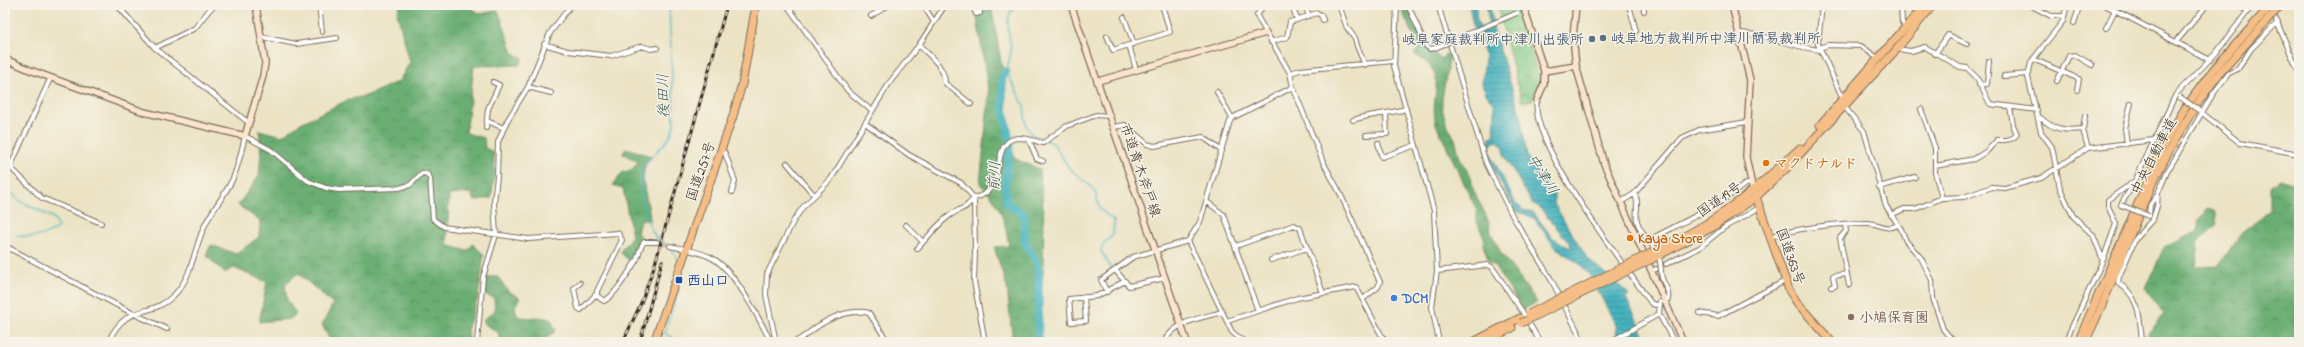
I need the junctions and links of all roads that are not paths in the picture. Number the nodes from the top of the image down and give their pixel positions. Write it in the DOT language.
graph roads {
  1 [pos="117,5"];
  2 [pos="217,5"];
  3 [pos="256,5"];
  4 [pos="319,5"];
  5 [pos="571,5"];
  6 [pos="756,5"];
  7 [pos="765,5"];
  8 [pos="772,5"];
  9 [pos="787,5"];
  10 [pos="889,5"];
  11 [pos="923,5"];
  12 [pos="945,5"];
  13 [pos="972,5"];
  14 [pos="979,5"];
  15 [pos="1071,5"];
  16 [pos="1162,5"];
  17 [pos="1264,5"];
  18 [pos="1292,5"];
  19 [pos="1305,5"];
  20 [pos="1339,5"];
  21 [pos="1396,5"];
  22 [pos="1408,5"];
  23 [pos="1438,5"];
  24 [pos="1576,5"];
  25 [pos="1629,5"];
  26 [pos="1643,5"];
  27 [pos="1732,5"];
  28 [pos="1822,5"];
  29 [pos="1901,5"];
  30 [pos="1925,5"];
  31 [pos="1933,5"];
  32 [pos="2030,5"];
  33 [pos="2067,5"];
  34 [pos="2080,5"];
  35 [pos="2105,5"];
  36 [pos="2207,5"];
  37 [pos="2237,5"];
  38 [pos="2255,5"];
  39 [pos="2270,5"];
  40 [pos="2281,5"];
  41 [pos="1524,7"];
  42 [pos="2115,10"];
  43 [pos="1644,11"];
  44 [pos="2248,12"];
  45 [pos="871,16"];
  46 [pos="1309,16"];
  47 [pos="2064,16"];
  48 [pos="1124,17"];
  49 [pos="1297,20"];
  50 [pos="1323,20"];
  51 [pos="934,22"];
  52 [pos="2278,22"];
  53 [pos="2074,23"];
  54 [pos="1906,28"];
  55 [pos="2106,28"];
  56 [pos="1636,31"];
  57 [pos="322,32"];
  58 [pos="1266,33"];
  59 [pos="1738,33"];
  60 [pos="1107,36"];
  61 [pos="262,37"];
  62 [pos="337,38"];
  63 [pos="1271,42"];
  64 [pos="2176,42"];
  65 [pos="544,44"];
  66 [pos="1134,44"];
  67 [pos="1967,44"];
  68 [pos="919,45"];
  69 [pos="1129,45"];
  70 [pos="155,48"];
  71 [pos="657,48"];
  72 [pos="1819,49"];
  73 [pos="1897,49"];
  74 [pos="1936,54"];
  75 [pos="5,59"];
  76 [pos="1879,59"];
  77 [pos="2033,59"];
  78 [pos="2210,60"];
  79 [pos="1393,61"];
  80 [pos="1990,61"];
  81 [pos="2092,64"];
  82 [pos="1365,65"];
  83 [pos="1576,66"];
  84 [pos="1136,70"];
  85 [pos="2061,70"];
  86 [pos="1544,71"];
  87 [pos="2216,72"];
  88 [pos="1290,73"];
  89 [pos="2299,73"];
  90 [pos="2028,74"];
  91 [pos="2004,76"];
  92 [pos="51,77"];
  93 [pos="1098,81"];
  94 [pos="2057,81"];
  95 [pos="493,82"];
  96 [pos="1979,85"];
  97 [pos="528,87"];
  98 [pos="1293,87"];
  99 [pos="2077,90"];
  100 [pos="1216,92"];
  101 [pos="551,93"];
  102 [pos="2178,96"];
  103 [pos="1537,100"];
  104 [pos="1843,102"];
  105 [pos="2131,103"];
  106 [pos="971,104"];
  107 [pos="2010,107"];
  108 [pos="1406,109"];
  109 [pos="1921,109"];
  110 [pos="2036,110"];
  111 [pos="872,111"];
  112 [pos="2202,112"];
  113 [pos="1386,115"];
  114 [pos="1110,116"];
  115 [pos="2085,116"];
  116 [pos="2038,117"];
  117 [pos="1232,118"];
  118 [pos="1353,120"];
  119 [pos="487,121"];
  120 [pos="1747,122"];
  121 [pos="249,123"];
  122 [pos="865,123"];
  123 [pos="1114,127"];
  124 [pos="486,128"];
  125 [pos="504,128"];
  126 [pos="2083,129"];
  127 [pos="1366,134"];
  128 [pos="246,136"];
  129 [pos="1029,140"];
  130 [pos="2154,140"];
  131 [pos="1378,143"];
  132 [pos="2127,144"];
  133 [pos="1416,145"];
  134 [pos="2088,148"];
  135 [pos="721,150"];
  136 [pos="1222,151"];
  137 [pos="2299,154"];
  138 [pos="1043,161"];
  139 [pos="788,163"];
  140 [pos="1935,166"];
  141 [pos="2055,169"];
  142 [pos="1915,177"];
  143 [pos="2135,180"];
  144 [pos="1880,187"];
  145 [pos="1753,190"];
  146 [pos="732,192"];
  147 [pos="2158,193"];
  148 [pos="1634,194"];
  149 [pos="814,195"];
  150 [pos="974,198"];
  151 [pos="1942,198"];
  152 [pos="1206,201"];
  153 [pos="1621,202"];
  154 [pos="1759,208"];
  155 [pos="1891,215"];
  156 [pos="102,223"];
  157 [pos="906,225"];
  158 [pos="1845,225"];
  159 [pos="1898,225"];
  160 [pos="496,235"];
  161 [pos="1770,237"];
  162 [pos="1651,239"];
  163 [pos="1188,241"];
  164 [pos="657,242"];
  165 [pos="923,242"];
  166 [pos="5,246"];
  167 [pos="670,246"];
  168 [pos="1236,246"];
  169 [pos="1307,248"];
  170 [pos="686,249"];
  171 [pos="917,249"];
  172 [pos="1155,251"];
  173 [pos="1654,255"];
  174 [pos="1271,260"];
  175 [pos="2103,260"];
  176 [pos="1666,264"];
  177 [pos="1116,271"];
  178 [pos="1437,271"];
  179 [pos="1847,274"];
  180 [pos="1165,278"];
  181 [pos="1125,281"];
  182 [pos="1785,281"];
  183 [pos="580,284"];
  184 [pos="1849,285"];
  185 [pos="1831,287"];
  186 [pos="1107,292"];
  187 [pos="597,293"];
  188 [pos="1323,293"];
  189 [pos="1084,297"];
  190 [pos="1363,299"];
  191 [pos="1663,301"];
  192 [pos="1258,311"];
  193 [pos="1222,312"];
  194 [pos="132,314"];
  195 [pos="1699,314"];
  196 [pos="1658,315"];
  197 [pos="1227,321"];
  198 [pos="1520,321"];
  199 [pos="1181,325"];
  200 [pos="167,329"];
  201 [pos="108,341"];
  202 [pos="477,342"];
  203 [pos="654,342"];
  204 [pos="771,342"];
  205 [pos="776,342"];
  206 [pos="794,342"];
  207 [pos="888,342"];
  208 [pos="985,342"];
  209 [pos="1164,342"];
  210 [pos="1187,342"];
  211 [pos="1244,342"];
  212 [pos="1385,342"];
  213 [pos="1439,342"];
  214 [pos="1473,342"];
  215 [pos="1486,342"];
  216 [pos="1540,342"];
  217 [pos="1583,342"];
  218 [pos="1610,342"];
  219 [pos="1674,342"];
  220 [pos="1683,342"];
  221 [pos="1832,342"];
  222 [pos="1954,342"];
  223 [pos="2065,342"];
  224 [pos="2078,342"];
  225 [pos="2085,342"];
  226 [pos="2142,342"];
  1 -- 70 [label="street"];
  2 -- 70 [label="street"];
  3 -- 61 [label="street"];
  4 -- 57 [label="street"];
  5 -- 65 [label="street"];
  6 -- 135 [label="highway, 国道257号"];
  7 -- 8 [label="street"];
  9 -- 111 [label="street"];
  10 -- 45 [label="street"];
  11 -- 51 [label="street"];
  12 -- 51 [label="street"];
  13 -- 14 [label="street"];
  15 -- 93 [label="street, 市道青木斧戸線"];
  16 -- 66 [label="street"];
  17 -- 58 [label="street"];
  18 -- 49 [label="street"];
  19 -- 46 [label="street"];
  20 -- 82 [label="street"];
  21 -- 79 [label="street"];
  22 -- 41 [label="street, bridge"];
  23 -- 217 [label="street"];
  24 -- 83 [label="street"];
  25 -- 56 [label="street"];
  26 -- 43 [label="street"];
  27 -- 59 [label="street"];
  28 -- 72 [label="street"];
  29 -- 54 [label="street"];
  30 -- 54 [label="highway, 国道19号"];
  31 -- 73 [label="highway, 国道19号"];
  32 -- 47 [label="street"];
  33 -- 47 [label="street"];
  34 -- 53 [label="street"];
  35 -- 42 [label="street"];
  36 -- 64 [label="street"];
  37 -- 44 [label="street"];
  38 -- 44 [label="street"];
  39 -- 52 [label="street"];
  39 -- 87 [label="highway, 中央自動車道, bridge"];
  40 -- 87 [label="highway, 中央自動車道, bridge"];
  41 -- 86 [label="street"];
  42 -- 55 [label="street"];
  42 -- 64 [label="street"];
  44 -- 78 [label="street"];
  46 -- 49 [label="street"];
  46 -- 50 [label="street"];
  47 -- 77 [label="street"];
  48 -- 66 [label="street"];
  49 -- 63 [label="street"];
  51 -- 68 [label="street"];
  52 -- 89 [label="street"];
  52 -- 112 [label="street"];
  54 -- 76 [label="highway, 国道19号"];
  58 -- 63 [label="street"];
  58 -- 84 [label="street"];
  59 -- 72 [label="street"];
  59 -- 120 [label="street"];
  60 -- 69 [label="street"];
  61 -- 62 [label="street"];
  61 -- 121 [label="street"];
  63 -- 88 [label="street"];
  64 -- 78 [label="street"];
  65 -- 71 [label="street"];
  65 -- 97 [label="street"];
  66 -- 69 [label="street"];
  67 -- 74 [label="street"];
  68 -- 106 [label="street"];
  68 -- 111 [label="street"];
  69 -- 84 [label="street"];
  70 -- 121 [label="street"];
  72 -- 76 [label="street"];
  72 -- 104 [label="street"];
  73 -- 74 [label="street"];
  73 -- 104 [label="highway, 国道19号"];
  74 -- 96 [label="street"];
  75 -- 92 [label="street"];
  76 -- 104 [label="highway, 国道19号"];
  77 -- 85 [label="street"];
  77 -- 90 [label="street"];
  78 -- 102 [label="street"];
  79 -- 82 [label="street"];
  79 -- 108 [label="street"];
  80 -- 96 [label="street"];
  81 -- 85 [label="street"];
  82 -- 88 [label="street"];
  83 -- 86 [label="street"];
  83 -- 153 [label="street"];
  84 -- 93 [label="street"];
  85 -- 94 [label="street"];
  85 -- 99 [label="street"];
  86 -- 103 [label="street"];
  87 -- 224 [label="highway, 中央自動車道"];
  87 -- 225 [label="highway, 中央自動車道"];
  88 -- 98 [label="street"];
  90 -- 91 [label="street"];
  90 -- 110 [label="street"];
  92 -- 128 [label="street"];
  92 -- 156 [label="street"];
  93 -- 114 [label="street, 市道青木斧戸線"];
  95 -- 119 [label="street"];
  96 -- 107 [label="street"];
  97 -- 101 [label="street"];
  97 -- 125 [label="street"];
  98 -- 117 [label="street"];
  98 -- 190 [label="street"];
  100 -- 117 [label="street"];
  102 -- 112 [label="street, bridge"];
  102 -- 130 [label="street"];
  103 -- 191 [label="street"];
  104 -- 144 [label="street"];
  104 -- 145 [label="highway, 国道19号"];
  105 -- 132 [label="street"];
  107 -- 110 [label="street"];
  107 -- 140 [label="street"];
  108 -- 113 [label="street"];
  108 -- 133 [label="street"];
  109 -- 140 [label="street"];
  110 -- 116 [label="street"];
  111 -- 122 [label="street"];
  112 -- 137 [label="street"];
  112 -- 147 [label="street"];
  113 -- 118 [label="street"];
  113 -- 127 [label="street"];
  114 -- 123 [label="street, 市道青木斧戸線"];
  114 -- 129 [label="street"];
  115 -- 126 [label="street"];
  116 -- 126 [label="street"];
  116 -- 141 [label="street"];
  117 -- 136 [label="street"];
  119 -- 124 [label="street"];
  119 -- 125 [label="street"];
  120 -- 145 [label="street"];
  120 -- 148 [label="street"];
  121 -- 128 [label="street"];
  122 -- 149 [label="street"];
  122 -- 150 [label="street"];
  123 -- 136 [label="street"];
  123 -- 172 [label="street, 市道青木斧戸線"];
  125 -- 160 [label="street"];
  126 -- 134 [label="street"];
  128 -- 160 [label="street"];
  128 -- 194 [label="street"];
  129 -- 138 [label="street"];
  129 -- 150 [label="street"];
  130 -- 132 [label="street"];
  130 -- 143 [label="street"];
  131 -- 133 [label="street"];
  132 -- 134 [label="street"];
  133 -- 178 [label="street"];
  134 -- 141 [label="street"];
  135 -- 146 [label="street"];
  135 -- 170 [label="highway, 国道257号"];
  136 -- 152 [label="street"];
  139 -- 149 [label="street"];
  140 -- 151 [label="street"];
  141 -- 151 [label="street"];
  141 -- 175 [label="street"];
  142 -- 144 [label="street"];
  143 -- 147 [label="street, bridge"];
  143 -- 175 [label="street"];
  144 -- 155 [label="street"];
  145 -- 154 [label="highway, 国道363号"];
  145 -- 162 [label="street"];
  145 -- 173 [label="highway, 国道19号"];
  147 -- 226 [label="street"];
  148 -- 153 [label="street"];
  148 -- 173 [label="street"];
  149 -- 205 [label="street"];
  150 -- 165 [label="street"];
  150 -- 208 [label="street"];
  151 -- 155 [label="street"];
  152 -- 163 [label="street"];
  152 -- 168 [label="street"];
  153 -- 191 [label="street"];
  154 -- 161 [label="highway, 国道363号"];
  154 -- 176 [label="street"];
  155 -- 159 [label="street"];
  157 -- 165 [label="street"];
  158 -- 159 [label="street"];
  158 -- 161 [label="street"];
  158 -- 179 [label="street"];
  159 -- 222 [label="street"];
  160 -- 187 [label="street"];
  160 -- 202 [label="street"];
  161 -- 182 [label="highway, 国道363号"];
  163 -- 172 [label="street"];
  163 -- 193 [label="street"];
  164 -- 187 [label="street"];
  165 -- 171 [label="street"];
  166 -- 194 [label="street"];
  167 -- 170 [label="street"];
  168 -- 169 [label="street"];
  168 -- 192 [label="street"];
  169 -- 174 [label="street"];
  169 -- 188 [label="street"];
  170 -- 203 [label="highway, 国道257号"];
  170 -- 204 [label="street"];
  172 -- 177 [label="street"];
  172 -- 180 [label="street, 市道青木斧戸線"];
  173 -- 191 [label="street"];
  173 -- 198 [label="highway, 国道19号, bridge"];
  175 -- 223 [label="street"];
  177 -- 181 [label="street"];
  177 -- 186 [label="street"];
  178 -- 213 [label="street"];
  178 -- 216 [label="street"];
  179 -- 184 [label="street"];
  179 -- 185 [label="street"];
  180 -- 181 [label="street"];
  180 -- 199 [label="street, 市道青木斧戸線"];
  181 -- 186 [label="street"];
  182 -- 195 [label="street"];
  182 -- 221 [label="highway, 国道363号"];
  183 -- 187 [label="street"];
  186 -- 189 [label="street"];
  188 -- 190 [label="street"];
  188 -- 192 [label="street"];
  189 -- 189 [label="street"];
  190 -- 212 [label="street"];
  191 -- 196 [label="street"];
  191 -- 220 [label="street"];
  192 -- 197 [label="street"];
  193 -- 197 [label="street"];
  193 -- 199 [label="street"];
  194 -- 200 [label="street"];
  194 -- 201 [label="street"];
  196 -- 218 [label="street"];
  196 -- 219 [label="street"];
  197 -- 211 [label="street"];
  198 -- 214 [label="highway, 国道19号"];
  198 -- 215 [label="highway, 国道19号"];
  199 -- 209 [label="street"];
  199 -- 210 [label="street, 市道青木斧戸線"];
  206 -- 207 [label="street"];
}
